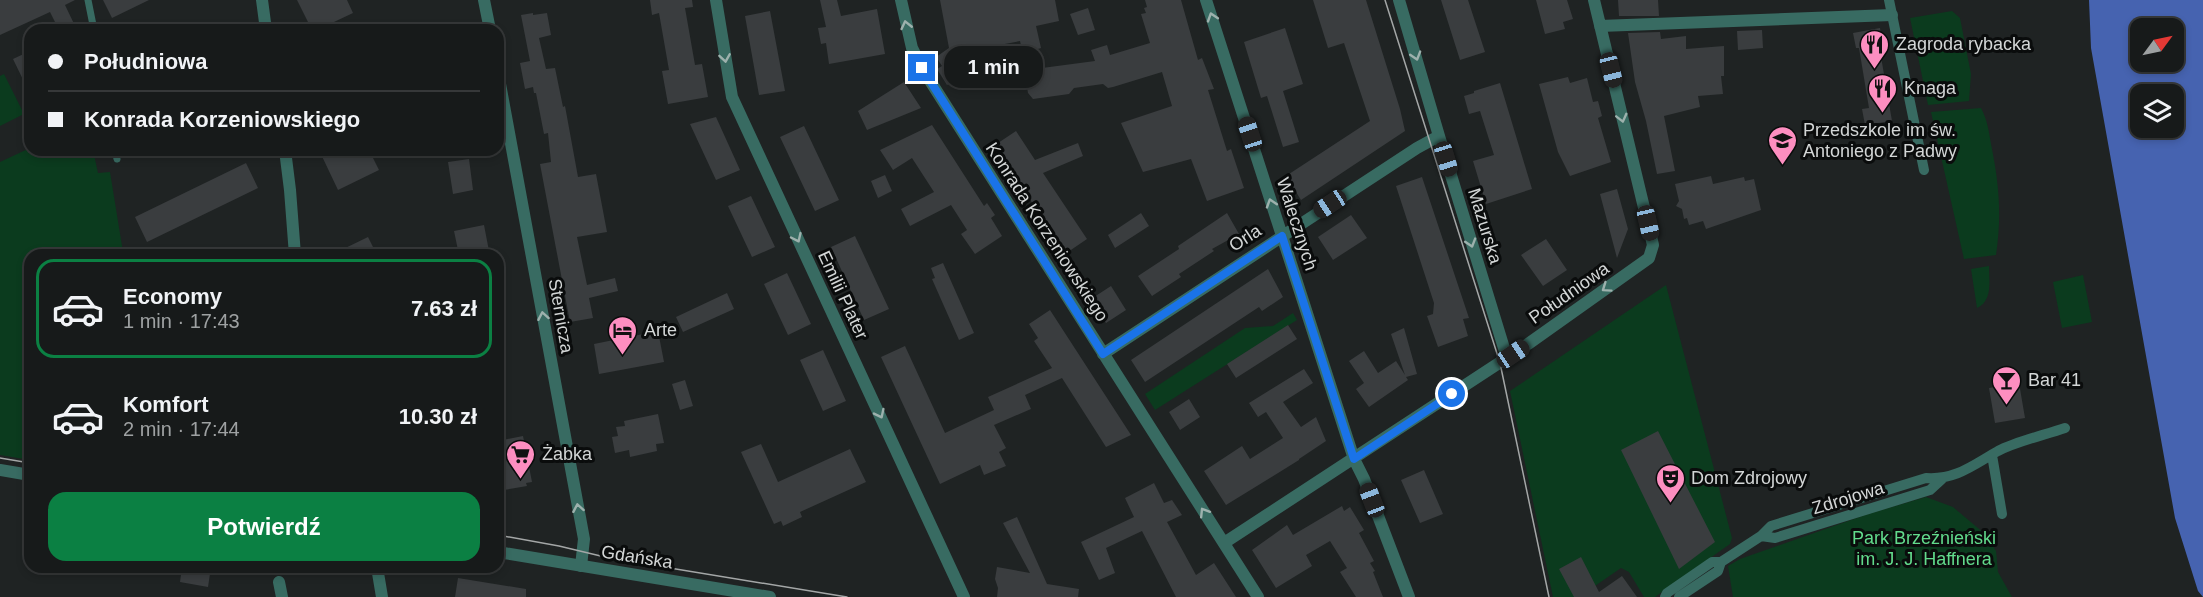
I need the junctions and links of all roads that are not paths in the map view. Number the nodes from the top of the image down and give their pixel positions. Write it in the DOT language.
graph roads {
  1 [pos="88,0"];
  2 [pos="261,0"];
  3 [pos="484,0"];
  4 [pos="716,0"];
  5 [pos="901,0"];
  6 [pos="1206,0"];
  7 [pos="1399,0"];
  8 [pos="1594,0"];
  9 [pos="1889,0"];
  10 [pos="1892,15"];
  11 [pos="93,24"];
  12 [pos="265,24"];
  13 [pos="489,24"];
  14 [pos="1600,26"];
  15 [pos="504,106"];
  16 [pos="1438,136"];
  17 [pos="116,156"];
  18 [pos="286,156"];
  19 [pos="117,159"];
  20 [pos="1924,171"];
  21 [pos="1282,236"];
  22 [pos="295,249"];
  23 [pos="1103,354"];
  24 [pos="1507,358"];
  25 [pos="2065,428"];
  26 [pos="1354,459"];
  27 [pos="1995,462"];
  28 [pos="0,471"];
  29 [pos="24,475"];
  30 [pos="2002,514"];
  31 [pos="1224,543"];
  32 [pos="504,553"];
  33 [pos="1721,562"];
  34 [pos="581,566"];
  35 [pos="378,573"];
  36 [pos="279,582"];
  37 [pos="282,597"];
  38 [pos="382,597"];
  39 [pos="770,597"];
  40 [pos="964,597"];
  41 [pos="1258,597"];
  42 [pos="1409,597"];
  43 [pos="1665,597"];
  44 [pos="1679,597"];
  1 -- 11 [label="lane"];
  2 -- 12 [label="street"];
  3 -- 13 [label="street"];
  4 -- 40 [label="street, Emilii Plater, one-way"];
  23 -- 5 [label="street, Konrada Korzeniowskiego, one-way"];
  21 -- 6 [label="street, Walecznych, one-way"];
  7 -- 16 [label="street, Mazurska, one-way"];
  8 -- 14 [label="street"];
  9 -- 10 [label="street"];
  10 -- 14 [label="street"];
  10 -- 20 [label="street"];
  14 -- 24 [label="street, Południowa, one-way"];
  34 -- 15 [label="street, Sternicza, one-way"];
  16 -- 21 [label="street, Orla"];
  16 -- 24 [label="street, Mazurska, one-way"];
  17 -- 19 [label="lane"];
  18 -- 22 [label="street"];
  21 -- 23 [label="street, Orla"];
  21 -- 26 [label="street, Walecznych"];
  31 -- 23 [label="street, Konrada Korzeniowskiego, one-way"];
  24 -- 26 [label="street, Południowa"];
  25 -- 27 [label="street, Zdrojowa"];
  26 -- 31 [label="street, Południowa"];
  26 -- 42 [label="street"];
  27 -- 30 [label="street"];
  27 -- 33 [label="street, Zdrojowa"];
  28 -- 29 [label="street"];
  31 -- 41 [label="street, Konrada Korzeniowskiego"];
  32 -- 34 [label="street, Gdańska"];
  33 -- 43 [label="street, Zdrojowa"];
  33 -- 44 [label="street, Zdrojowa"];
  34 -- 39 [label="street, Gdańska"];
  35 -- 38 [label="street"];
  36 -- 37 [label="street"];
}
